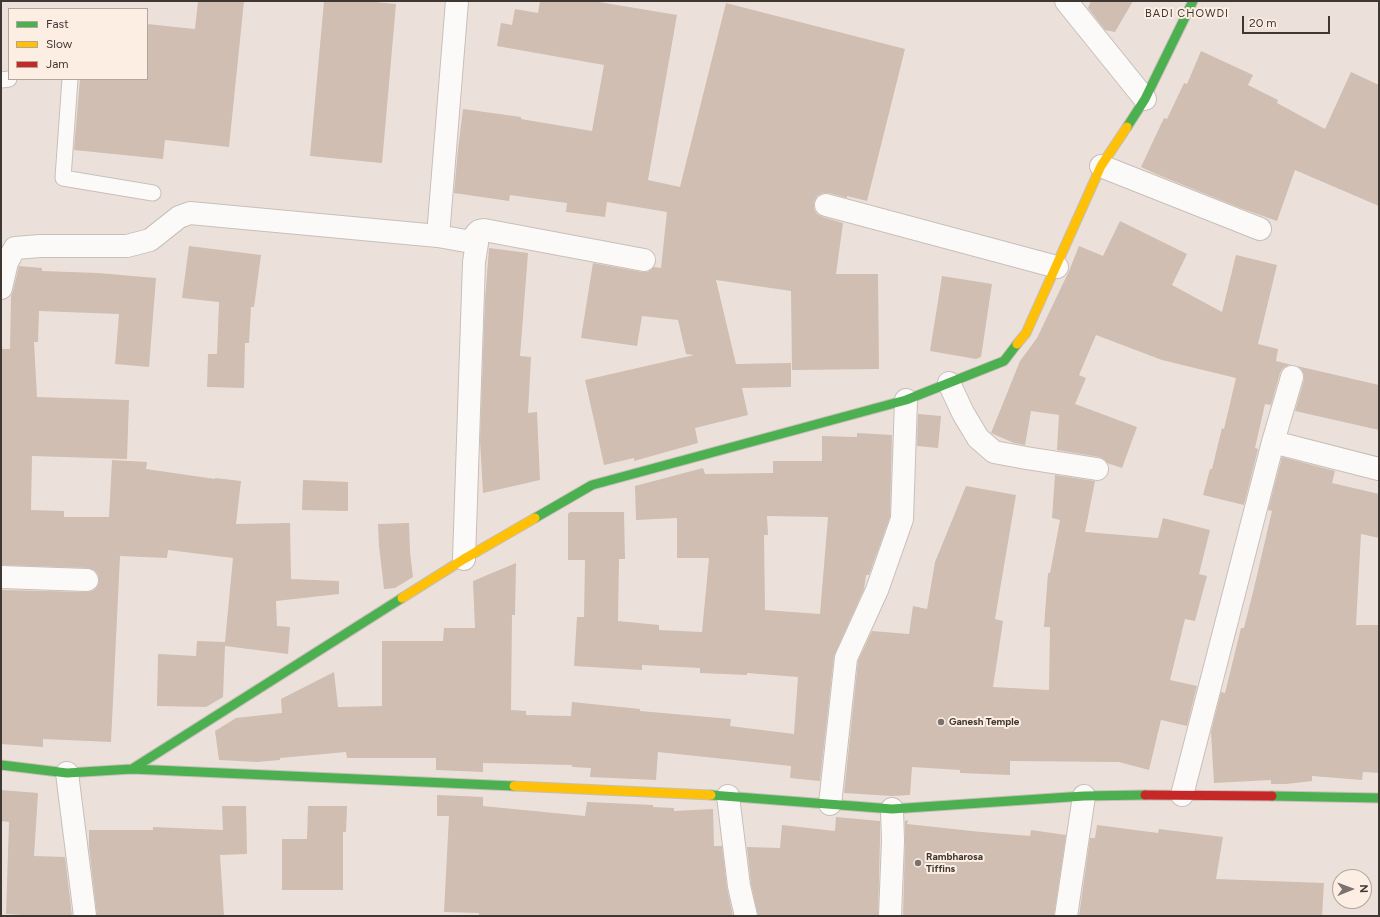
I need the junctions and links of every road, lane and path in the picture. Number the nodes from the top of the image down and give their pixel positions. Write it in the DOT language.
graph roads {
  1 [pos="457,1"];
  2 [pos="1066,1"];
  3 [pos="1193,1"];
  4 [pos="70,80"];
  5 [pos="1145,99"];
  6 [pos="1101,166"];
  7 [pos="153,192"];
  8 [pos="826,205"];
  9 [pos="1260,229"];
  10 [pos="438,236"];
  11 [pos="477,243"];
  12 [pos="644,260"];
  13 [pos="1057,266"];
  14 [pos="1,288"];
  15 [pos="1292,377"];
  16 [pos="949,383"];
  17 [pos="906,400"];
  18 [pos="1273,442"];
  19 [pos="1097,469"];
  20 [pos="1379,469"];
  21 [pos="464,559"];
  22 [pos="1,577"];
  23 [pos="87,580"];
  24 [pos="1,765"];
  25 [pos="132,769"];
  26 [pos="67,773"];
  27 [pos="1182,795"];
  28 [pos="728,796"];
  29 [pos="1084,796"];
  30 [pos="1379,798"];
  31 [pos="830,804"];
  32 [pos="892,809"];
  33 [pos="85,916"];
  34 [pos="746,916"];
  35 [pos="890,916"];
  36 [pos="1066,916"];
  1 -- 10 [label="street"];
  2 -- 5 [label="street"];
  3 -- 5 [label="street"];
  4 -- 7 [label="lane"];
  5 -- 6 [label="street"];
  6 -- 9 [label="street"];
  6 -- 13 [label="street"];
  8 -- 13 [label="street"];
  10 -- 11 [label="street"];
  10 -- 14 [label="street"];
  11 -- 12 [label="street"];
  11 -- 21 [label="street"];
  13 -- 16 [label="street"];
  15 -- 18 [label="street"];
  16 -- 17 [label="street"];
  16 -- 19 [label="street"];
  17 -- 21 [label="street"];
  17 -- 31 [label="street"];
  18 -- 20 [label="street"];
  18 -- 27 [label="street"];
  21 -- 25 [label="street"];
  22 -- 23 [label="street"];
  24 -- 26 [label="street"];
  25 -- 26 [label="street"];
  25 -- 28 [label="street"];
  26 -- 33 [label="street"];
  27 -- 29 [label="street"];
  27 -- 30 [label="street"];
  28 -- 31 [label="street"];
  28 -- 34 [label="street"];
  29 -- 32 [label="street"];
  29 -- 36 [label="street"];
  31 -- 32 [label="street"];
  32 -- 35 [label="street"];
}
